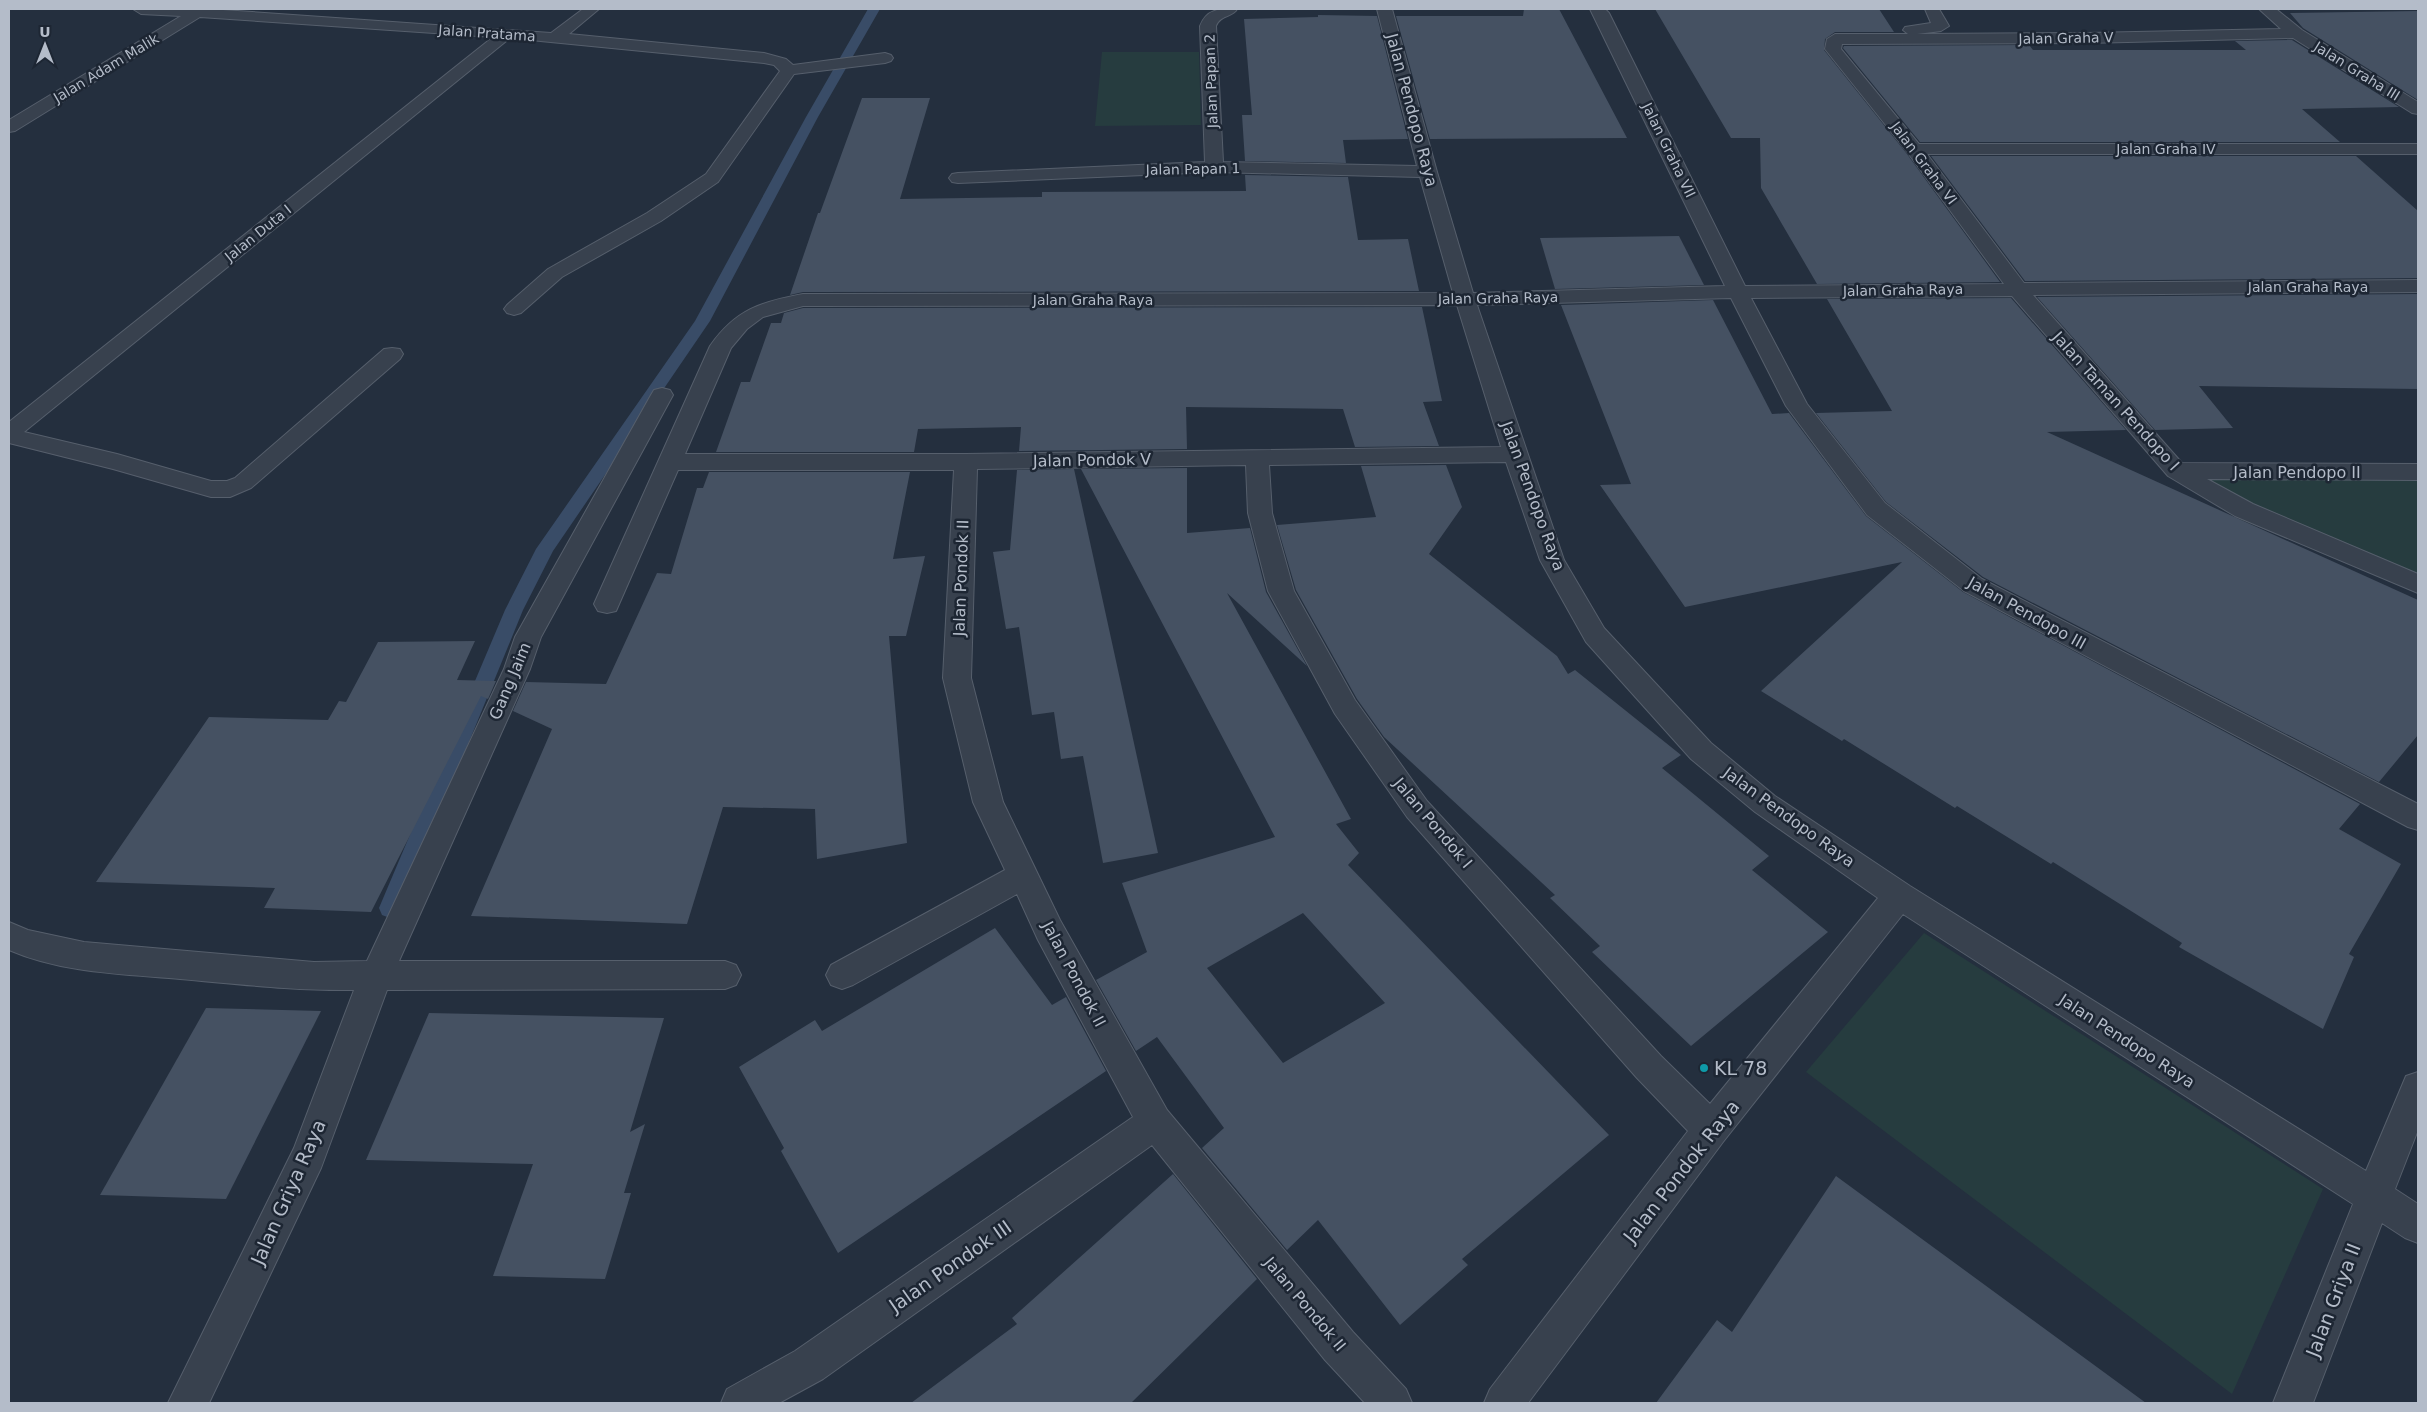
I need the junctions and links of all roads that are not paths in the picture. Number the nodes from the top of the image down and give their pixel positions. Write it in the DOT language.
graph roads {
  1 [pos="141,9"];
  2 [pos="592,9"];
  3 [pos="1230,9"];
  4 [pos="1385,9"];
  5 [pos="1597,9"];
  6 [pos="1932,9"];
  7 [pos="2267,9"];
  8 [pos="199,11"];
  9 [pos="507,33"];
  10 [pos="2296,33"];
  11 [pos="554,38"];
  12 [pos="1841,39"];
  13 [pos="885,58"];
  14 [pos="789,70"];
  15 [pos="2418,110"];
  16 [pos="9,127"];
  17 [pos="1914,149"];
  18 [pos="2418,149"];
  19 [pos="1214,167"];
  20 [pos="1428,172"];
  21 [pos="958,178"];
  22 [pos="2418,286"];
  23 [pos="2018,289"];
  24 [pos="1738,292"];
  25 [pos="1465,299"];
  26 [pos="514,309"];
  27 [pos="180,313"];
  28 [pos="392,354"];
  29 [pos="662,395"];
  30 [pos="15,436"];
  31 [pos="1515,454"];
  32 [pos="1257,458"];
  33 [pos="669,462"];
  34 [pos="966,462"];
  35 [pos="2176,471"];
  36 [pos="2418,472"];
  37 [pos="2418,584"];
  38 [pos="607,604"];
  39 [pos="2418,818"];
  40 [pos="1024,875"];
  41 [pos="1899,895"];
  42 [pos="9,936"];
  43 [pos="725,975"];
  44 [pos="842,975"];
  45 [pos="376,976"];
  46 [pos="2418,1088"];
  47 [pos="1155,1122"];
  48 [pos="1712,1130"];
  49 [pos="2373,1198"];
  50 [pos="2418,1225"];
  51 [pos="188,1403"];
  52 [pos="741,1403"];
  53 [pos="1392,1403"];
  54 [pos="1504,1403"];
  55 [pos="2292,1403"];
  1 -- 8 [label="street, Jalan Pratama"];
  2 -- 11 [label="street"];
  3 -- 19 [label="street, Jalan Papan 2"];
  4 -- 20 [label="street, Jalan Pendopo Raya"];
  5 -- 24 [label="street, Jalan Graha VII"];
  6 -- 12 [label="street"];
  7 -- 10 [label="street, Jalan Graha III"];
  8 -- 9 [label="street, Jalan Pratama"];
  8 -- 16 [label="street, Jalan Adam Malik"];
  9 -- 11 [label="street, Jalan Pratama"];
  9 -- 30 [label="street, Jalan Duta I"];
  10 -- 12 [label="street, Jalan Graha V"];
  10 -- 15 [label="street, Jalan Graha III"];
  11 -- 14 [label="street, Jalan Pratama"];
  12 -- 17 [label="street, Jalan Graha VI"];
  13 -- 14 [label="street"];
  14 -- 26 [label="street"];
  17 -- 18 [label="street, Jalan Graha IV"];
  17 -- 23 [label="street, Jalan Graha VI"];
  19 -- 20 [label="street, Jalan Papan 1"];
  19 -- 21 [label="street, Jalan Papan 1"];
  20 -- 25 [label="street, Jalan Pendopo Raya"];
  22 -- 23 [label="street, Jalan Graha Raya"];
  23 -- 24 [label="street, Jalan Graha Raya"];
  23 -- 35 [label="street, Jalan Taman Pendopo I"];
  24 -- 25 [label="street, Jalan Graha Raya"];
  24 -- 39 [label="street, Jalan Pendopo III"];
  25 -- 31 [label="street, Jalan Pendopo Raya"];
  25 -- 33 [label="street, Jalan Graha Raya"];
  27 -- 30 [label="street"];
  28 -- 30 [label="street"];
  29 -- 45 [label="street, Gang Jaim"];
  31 -- 32 [label="street, Jalan Pondok V"];
  31 -- 41 [label="street, Jalan Pendopo Raya"];
  32 -- 34 [label="street, Jalan Pondok V"];
  32 -- 48 [label="street, Jalan Pondok I"];
  33 -- 34 [label="street, Jalan Pondok V"];
  33 -- 38 [label="street, Jalan Graha Raya"];
  34 -- 40 [label="street, Jalan Pondok II"];
  35 -- 36 [label="street, Jalan Pendopo II"];
  35 -- 37 [label="street, Jalan Taman Pendopo I"];
  40 -- 44 [label="street"];
  40 -- 47 [label="street, Jalan Pondok II"];
  41 -- 48 [label="street, Jalan Pondok Raya"];
  41 -- 49 [label="street, Jalan Pendopo Raya"];
  42 -- 45 [label="street"];
  43 -- 45 [label="street"];
  45 -- 51 [label="street, Jalan Griya Raya"];
  46 -- 49 [label="street"];
  47 -- 52 [label="street, Jalan Pondok III"];
  47 -- 53 [label="street, Jalan Pondok II"];
  48 -- 54 [label="street, Jalan Pondok Raya"];
  49 -- 50 [label="street, Jalan Pendopo Raya"];
  49 -- 55 [label="street, Jalan Griya II"];
}
